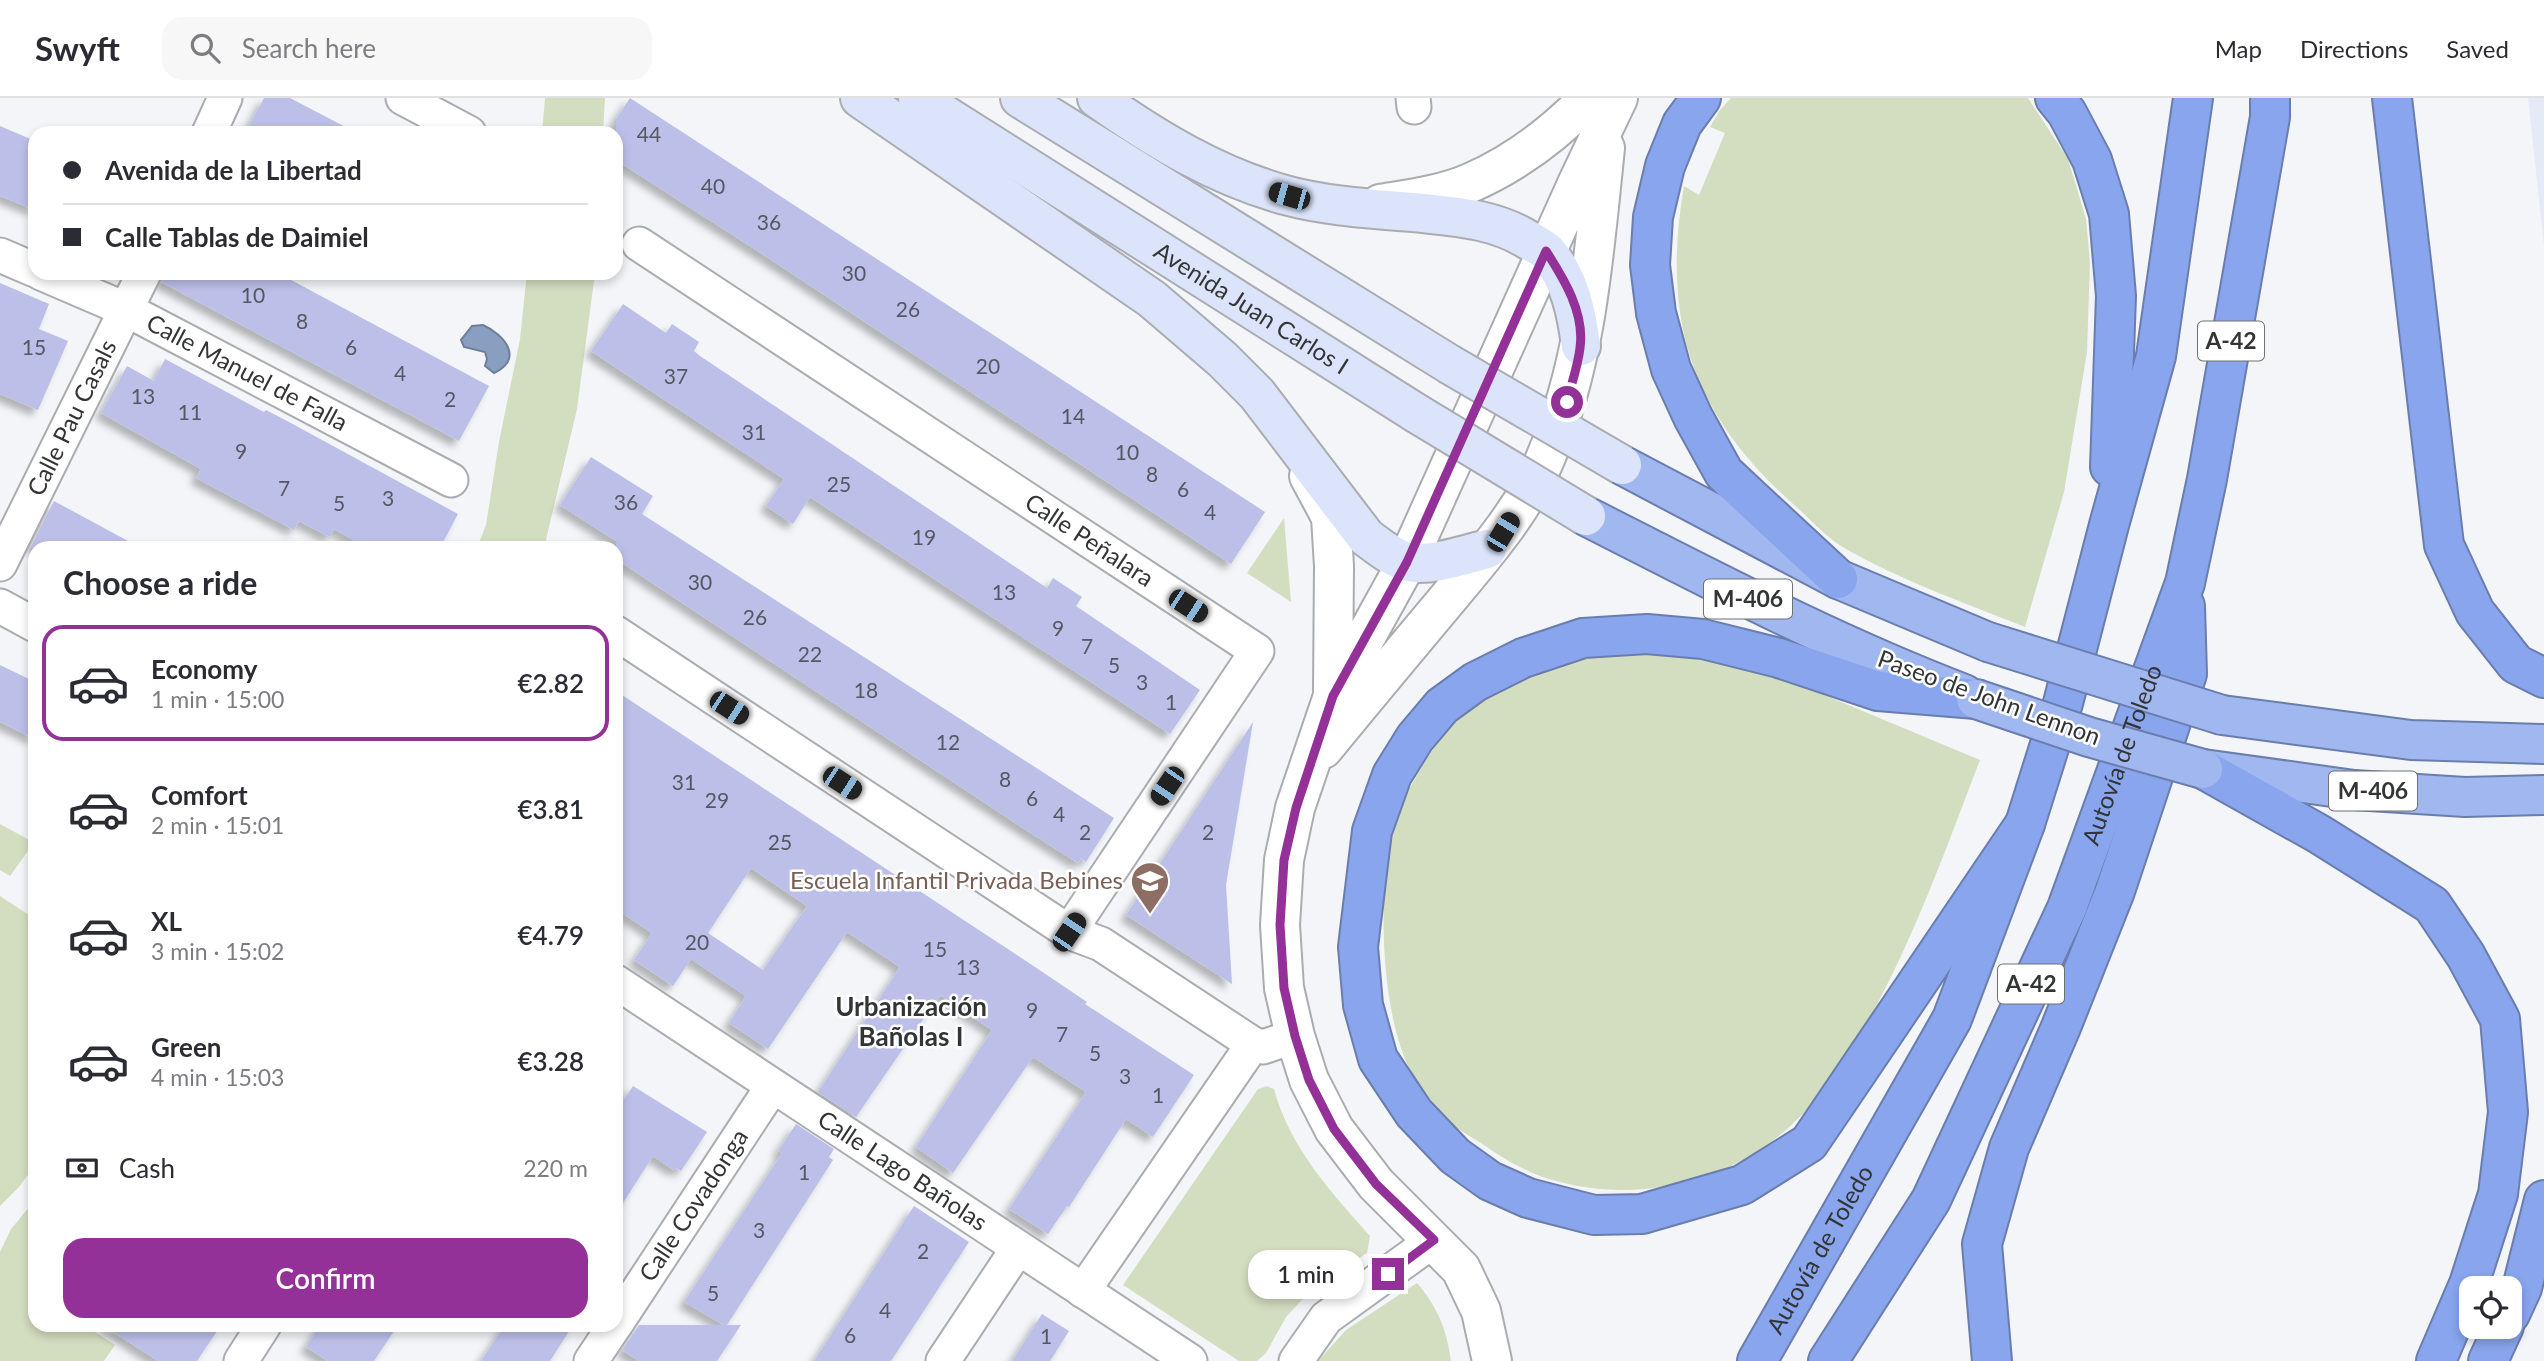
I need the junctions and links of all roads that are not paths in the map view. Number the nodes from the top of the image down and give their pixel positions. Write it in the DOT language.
graph roads {
  1 [pos="225,98"];
  2 [pos="403,98"];
  3 [pos="860,98"];
  4 [pos="918,98"];
  5 [pos="1020,98"];
  6 [pos="1097,98"];
  7 [pos="1701,98"];
  8 [pos="2055,98"];
  9 [pos="2193,98"];
  10 [pos="2270,98"];
  11 [pos="2392,98"];
  12 [pos="1605,105"];
  13 [pos="212,126"];
  14 [pos="456,126"];
  15 [pos="1362,208"];
  16 [pos="639,244"];
  17 [pos="1546,251"];
  18 [pos="0,255"];
  19 [pos="28,267"];
  20 [pos="57,280"];
  21 [pos="141,280"];
  22 [pos="127,310"];
  23 [pos="1581,346"];
  24 [pos="1284,428"];
  25 [pos="1622,466"];
  26 [pos="451,480"];
  27 [pos="1586,516"];
  28 [pos="2109,525"];
  29 [pos="1487,550"];
  30 [pos="1407,562"];
  31 [pos="0,564"];
  32 [pos="1838,579"];
  33 [pos="2185,583"];
  34 [pos="0,607"];
  35 [pos="28,621"];
  36 [pos="623,639"];
  37 [pos="2544,678"];
  38 [pos="1333,696"];
  39 [pos="1976,698"];
  40 [pos="2544,744"];
  41 [pos="1310,765"];
  42 [pos="2203,769"];
  43 [pos="2544,795"];
  44 [pos="2025,824"];
  45 [pos="1069,932"];
  46 [pos="623,987"];
  47 [pos="1295,1036"];
  48 [pos="1253,1044"];
  49 [pos="772,1087"];
  50 [pos="2544,1200"];
  51 [pos="1434,1240"];
  52 [pos="1018,1248"];
  53 [pos="2522,1288"];
  54 [pos="1083,1291"];
  55 [pos="623,1313"];
  56 [pos="260,1332"];
  57 [pos="611,1332"];
  58 [pos="2498,1339"];
  59 [pos="241,1361"];
  60 [pos="591,1361"];
  61 [pos="943,1361"];
  62 [pos="1190,1361"];
  63 [pos="1296,1361"];
  64 [pos="1492,1361"];
  65 [pos="1757,1361"];
  66 [pos="1828,1361"];
  67 [pos="1992,1361"];
  68 [pos="2437,1361"];
  69 [pos="2488,1361"];
  1 -- 13 [label="street"];
  2 -- 14 [label="street"];
  3 -- 24 [label="main road"];
  4 -- 27 [label="main road, Avenida Juan Carlos I, bridge"];
  5 -- 25 [label="main road, bridge"];
  6 -- 15 [label="main road"];
  7 -- 32 [label="highway"];
  8 -- 28 [label="highway"];
  9 -- 28 [label="highway, Autovía de Toledo / A-42"];
  10 -- 33 [label="highway, Autovía de Toledo / A-42"];
  11 -- 37 [label="highway"];
  12 -- 15 [label="street"];
  12 -- 17 [label="street"];
  12 -- 23 [label="street"];
  15 -- 17 [label="main road"];
  16 -- 45 [label="street, Calle Peñalara"];
  17 -- 23 [label="main road"];
  17 -- 30 [label="street"];
  18 -- 19 [label="street"];
  20 -- 22 [label="street, Calle Manuel de Falla"];
  21 -- 22 [label="street, Calle Pau Casals"];
  22 -- 26 [label="street, Calle Manuel de Falla"];
  22 -- 31 [label="street, Calle Pau Casals"];
  23 -- 29 [label="street"];
  24 -- 30 [label="main road"];
  24 -- 38 [label="street"];
  25 -- 32 [label="highway, M-406"];
  27 -- 39 [label="highway, Paseo de John Lennon / M-406"];
  28 -- 44 [label="highway, Autovía de Toledo / A-42"];
  29 -- 30 [label="main road"];
  29 -- 41 [label="street"];
  30 -- 38 [label="street"];
  32 -- 40 [label="highway, M-406, bridge"];
  33 -- 66 [label="highway, Autovía de Toledo / A-42"];
  33 -- 67 [label="highway"];
  34 -- 35 [label="street"];
  36 -- 45 [label="street"];
  38 -- 41 [label="street"];
  39 -- 42 [label="highway, Paseo de John Lennon / M-406, bridge"];
  39 -- 44 [label="highway"];
  41 -- 47 [label="street"];
  42 -- 43 [label="highway, Paseo de John Lennon / M-406"];
  42 -- 68 [label="highway"];
  44 -- 65 [label="highway, Autovía de Toledo / A-42"];
  45 -- 48 [label="street"];
  46 -- 49 [label="street, Calle Lago Bañolas"];
  47 -- 48 [label="street"];
  47 -- 51 [label="street"];
  48 -- 54 [label="street"];
  49 -- 52 [label="street, Calle Lago Bañolas"];
  49 -- 55 [label="street, Calle Covadonga"];
  50 -- 53 [label="highway"];
  51 -- 63 [label="street"];
  51 -- 64 [label="street"];
  52 -- 54 [label="street, Calle Lago Bañolas"];
  52 -- 61 [label="street"];
  54 -- 62 [label="street, Calle Lago Bañolas"];
  56 -- 59 [label="street"];
  57 -- 60 [label="street, Calle Covadonga"];
  58 -- 69 [label="highway"];
}
